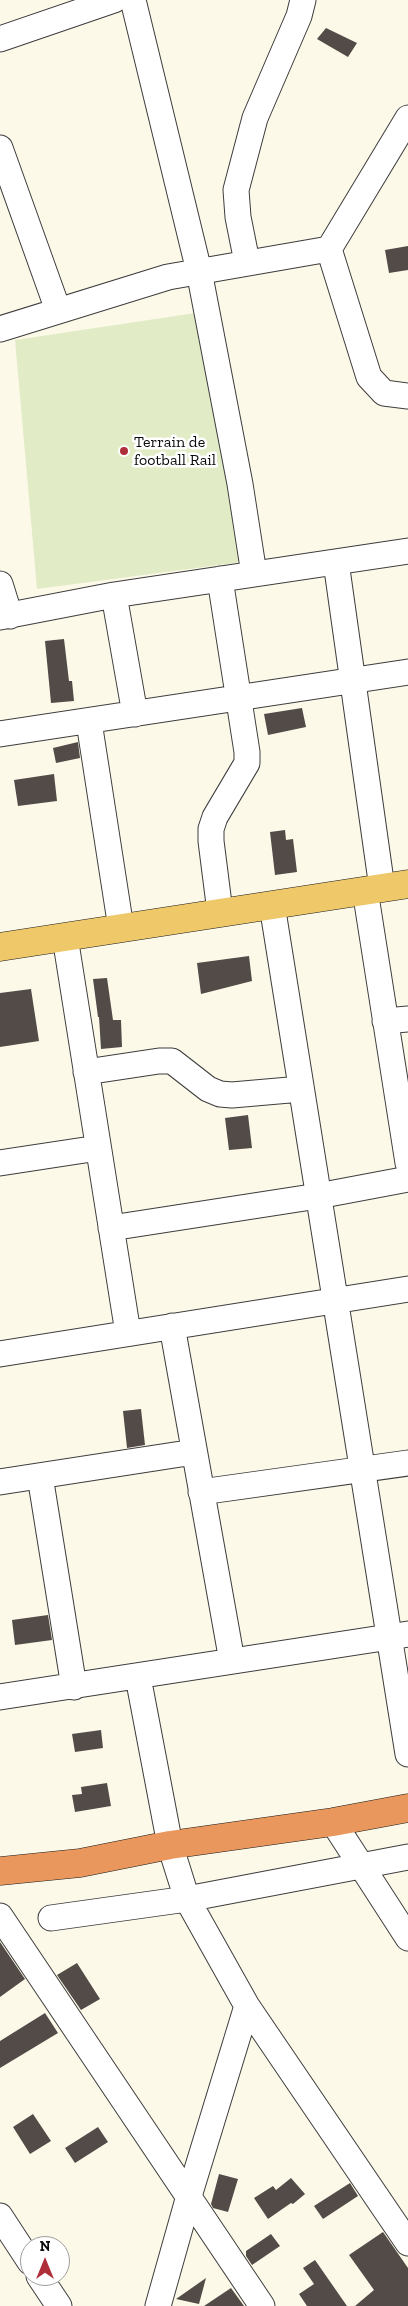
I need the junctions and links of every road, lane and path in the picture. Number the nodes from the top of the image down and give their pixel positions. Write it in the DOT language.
graph roads {
  1 [pos="114,0"];
  2 [pos="133,0"];
  3 [pos="303,0"];
  4 [pos="0,39"];
  5 [pos="408,118"];
  6 [pos="0,148"];
  7 [pos="329,249"];
  8 [pos="247,262"];
  9 [pos="199,270"];
  10 [pos="58,310"];
  11 [pos="0,329"];
  12 [pos="408,396"];
  13 [pos="408,551"];
  14 [pos="336,562"];
  15 [pos="254,574"];
  16 [pos="220,579"];
  17 [pos="0,584"];
  18 [pos="114,595"];
  19 [pos="5,616"];
  20 [pos="408,672"];
  21 [pos="353,681"];
  22 [pos="238,698"];
  23 [pos="135,714"];
  24 [pos="89,722"];
  25 [pos="0,734"];
  26 [pos="385,887"];
  27 [pos="272,905"];
  28 [pos="220,912"];
  29 [pos="121,928"];
  30 [pos="65,937"];
  31 [pos="0,946"];
  32 [pos="397,1020"];
  33 [pos="86,1072"];
  34 [pos="301,1089"];
  35 [pos="98,1148"];
  36 [pos="0,1163"];
  37 [pos="408,1163"];
  38 [pos="408,1179"];
  39 [pos="318,1196"];
  40 [pos="111,1228"];
  41 [pos="408,1289"];
  42 [pos="335,1300"];
  43 [pos="172,1326"];
  44 [pos="128,1333"];
  45 [pos="0,1354"];
  46 [pos="194,1452"];
  47 [pos="408,1463"];
  48 [pos="362,1471"];
  49 [pos="40,1476"];
  50 [pos="0,1482"];
  51 [pos="201,1492"];
  52 [pos="399,1635"];
  53 [pos="232,1661"];
  54 [pos="138,1677"];
  55 [pos="74,1686"];
  56 [pos="0,1697"];
  57 [pos="408,1754"];
  58 [pos="408,1808"];
  59 [pos="332,1822"];
  60 [pos="170,1845"];
  61 [pos="408,1857"];
  62 [pos="362,1868"];
  63 [pos="0,1871"];
  64 [pos="187,1900"];
  65 [pos="0,1916"];
  66 [pos="51,1918"];
  67 [pos="408,1938"];
  68 [pos="247,2006"];
  69 [pos="189,2196"];
  70 [pos="0,2216"];
  71 [pos="408,2243"];
  72 [pos="20,2247"];
  73 [pos="46,2286"];
  74 [pos="59,2306"];
  75 [pos="158,2306"];
  76 [pos="262,2306"];
  1 -- 4 [label="street"];
  2 -- 9 [label="street"];
  3 -- 8 [label="street"];
  5 -- 7 [label="street"];
  6 -- 10 [label="street"];
  7 -- 8 [label="street"];
  7 -- 12 [label="street"];
  8 -- 9 [label="street"];
  9 -- 10 [label="street"];
  9 -- 15 [label="street"];
  10 -- 11 [label="street"];
  13 -- 14 [label="street"];
  14 -- 15 [label="street"];
  14 -- 21 [label="street"];
  15 -- 16 [label="street"];
  16 -- 18 [label="street"];
  16 -- 22 [label="street"];
  17 -- 19 [label="street"];
  18 -- 19 [label="street"];
  18 -- 23 [label="street"];
  20 -- 21 [label="street"];
  21 -- 22 [label="street"];
  21 -- 26 [label="street"];
  22 -- 23 [label="street"];
  22 -- 28 [label="street"];
  23 -- 24 [label="street"];
  24 -- 25 [label="street"];
  24 -- 29 [label="street"];
  26 -- 27 [label="main road"];
  26 -- 32 [label="street"];
  27 -- 28 [label="main road"];
  27 -- 34 [label="street"];
  28 -- 29 [label="main road"];
  29 -- 30 [label="main road"];
  30 -- 31 [label="main road"];
  30 -- 33 [label="street"];
  32 -- 37 [label="street"];
  33 -- 34 [label="street"];
  33 -- 35 [label="street"];
  34 -- 39 [label="street"];
  35 -- 36 [label="street"];
  35 -- 40 [label="street"];
  38 -- 39 [label="street"];
  39 -- 40 [label="street"];
  39 -- 42 [label="street"];
  40 -- 44 [label="street"];
  41 -- 42 [label="street"];
  42 -- 43 [label="street"];
  42 -- 48 [label="street"];
  43 -- 44 [label="street"];
  43 -- 46 [label="street"];
  44 -- 45 [label="street"];
  46 -- 49 [label="street"];
  46 -- 51 [label="street"];
  47 -- 48 [label="street"];
  48 -- 51 [label="street"];
  48 -- 52 [label="street"];
  49 -- 50 [label="street"];
  49 -- 55 [label="street"];
  51 -- 53 [label="street"];
  52 -- 53 [label="street"];
  52 -- 57 [label="street"];
  53 -- 54 [label="street"];
  54 -- 55 [label="street"];
  54 -- 60 [label="street"];
  55 -- 56 [label="street"];
  58 -- 59 [label="highway"];
  59 -- 60 [label="highway"];
  59 -- 62 [label="street"];
  60 -- 63 [label="highway"];
  60 -- 64 [label="street"];
  61 -- 62 [label="street"];
  62 -- 64 [label="street"];
  62 -- 67 [label="street"];
  64 -- 66 [label="street"];
  64 -- 68 [label="street"];
  65 -- 69 [label="street"];
  68 -- 69 [label="street"];
  68 -- 71 [label="street"];
  69 -- 75 [label="street"];
  69 -- 76 [label="street"];
  70 -- 72 [label="street"];
  73 -- 74 [label="street"];
}
